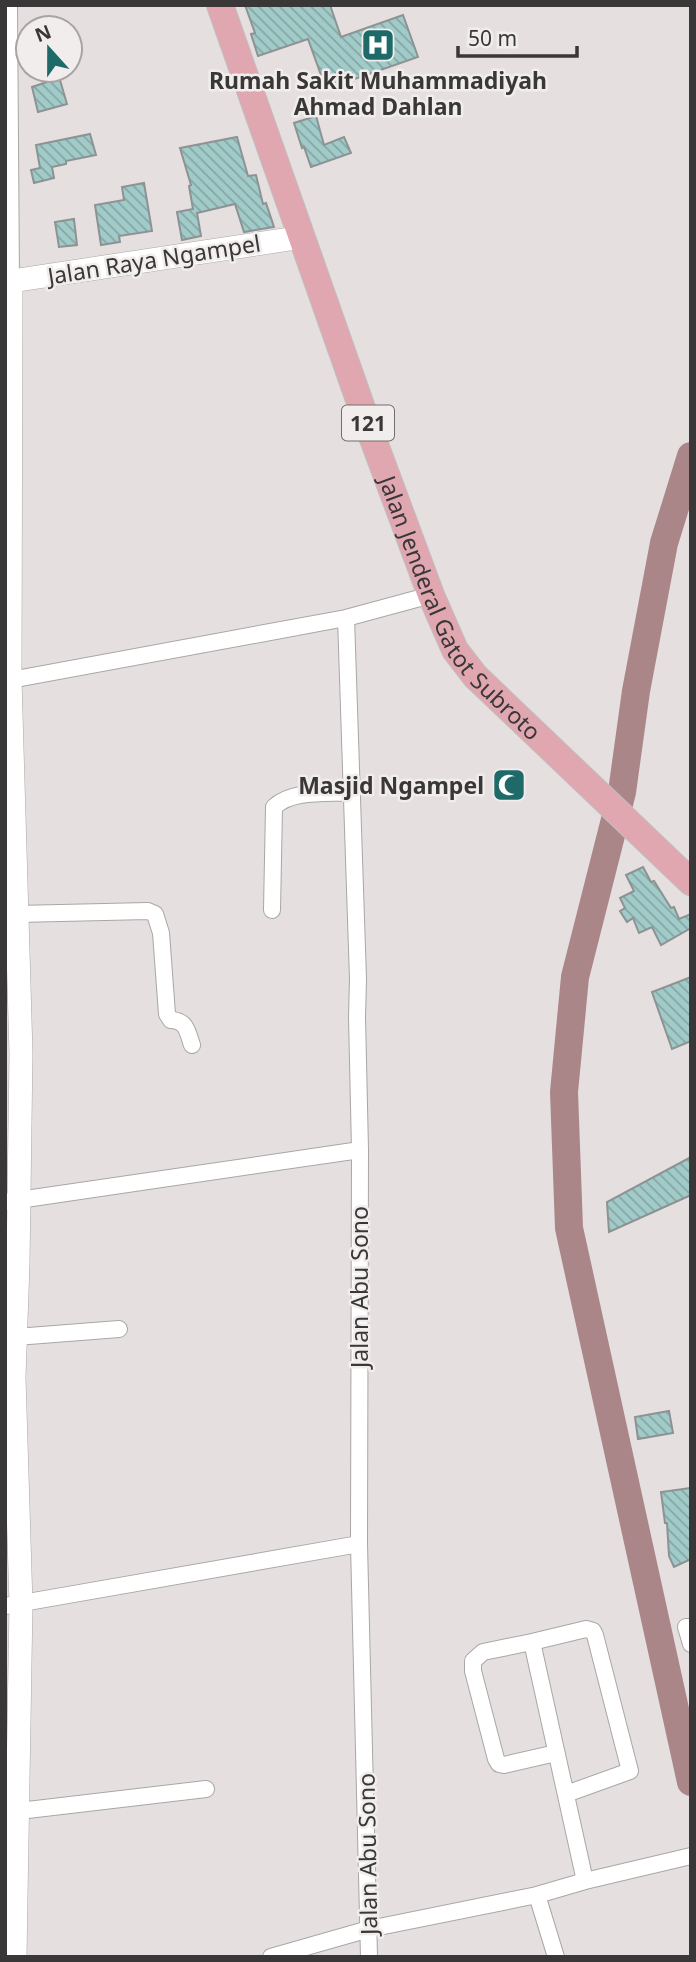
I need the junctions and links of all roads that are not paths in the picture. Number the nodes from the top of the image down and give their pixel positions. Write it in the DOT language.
graph roads {
  1 [pos="9,5"];
  2 [pos="220,5"];
  3 [pos="303,236"];
  4 [pos="8,282"];
  5 [pos="431,596"];
  6 [pos="346,618"];
  7 [pos="8,681"];
  8 [pos="353,792"];
  9 [pos="10,841"];
  10 [pos="691,882"];
  11 [pos="272,910"];
  12 [pos="17,914"];
  13 [pos="12,991"];
  14 [pos="192,1045"];
  15 [pos="360,1150"];
  16 [pos="12,1201"];
  17 [pos="12,1264"];
  18 [pos="119,1329"];
  19 [pos="16,1337"];
  20 [pos="9,1378"];
  21 [pos="12,1536"];
  22 [pos="359,1544"];
  23 [pos="13,1605"];
  24 [pos="691,1627"];
  25 [pos="532,1642"];
  26 [pos="691,1644"];
  27 [pos="556,1752"];
  28 [pos="12,1761"];
  29 [pos="206,1789"];
  30 [pos="566,1794"];
  31 [pos="19,1811"];
  32 [pos="691,1856"];
  33 [pos="585,1881"];
  34 [pos="537,1895"];
  35 [pos="369,1930"];
  36 [pos="15,1957"];
  37 [pos="271,1957"];
  38 [pos="369,1957"];
  39 [pos="556,1957"];
  1 -- 4 [label="street"];
  2 -- 3 [label="main road, Jalan Jenderal Gatot Subroto / 121"];
  3 -- 4 [label="street, Jalan Raya Ngampel"];
  3 -- 5 [label="main road, Jalan Jenderal Gatot Subroto / 121"];
  4 -- 7 [label="street"];
  5 -- 6 [label="street"];
  5 -- 10 [label="main road, Jalan Jenderal Gatot Subroto / 121"];
  6 -- 7 [label="street"];
  6 -- 8 [label="street, Jalan Abu Sono"];
  7 -- 9 [label="street"];
  8 -- 11 [label="street"];
  8 -- 15 [label="street, Jalan Abu Sono"];
  9 -- 12 [label="street"];
  12 -- 13 [label="street"];
  12 -- 14 [label="street"];
  13 -- 16 [label="street"];
  15 -- 16 [label="street"];
  15 -- 22 [label="street, Jalan Abu Sono"];
  16 -- 17 [label="street"];
  17 -- 19 [label="street"];
  18 -- 19 [label="street"];
  19 -- 20 [label="street"];
  20 -- 21 [label="street"];
  21 -- 23 [label="street"];
  22 -- 23 [label="street"];
  22 -- 35 [label="street, Jalan Abu Sono"];
  23 -- 28 [label="street"];
  24 -- 26 [label="street"];
  25 -- 27 [label="street"];
  25 -- 27 [label="street"];
  25 -- 30 [label="street"];
  27 -- 30 [label="street"];
  28 -- 31 [label="street"];
  29 -- 31 [label="street"];
  30 -- 33 [label="street"];
  31 -- 36 [label="street"];
  32 -- 33 [label="street"];
  33 -- 34 [label="street"];
  34 -- 35 [label="street"];
  34 -- 39 [label="street"];
  35 -- 37 [label="street"];
  35 -- 38 [label="street, Jalan Abu Sono"];
}
